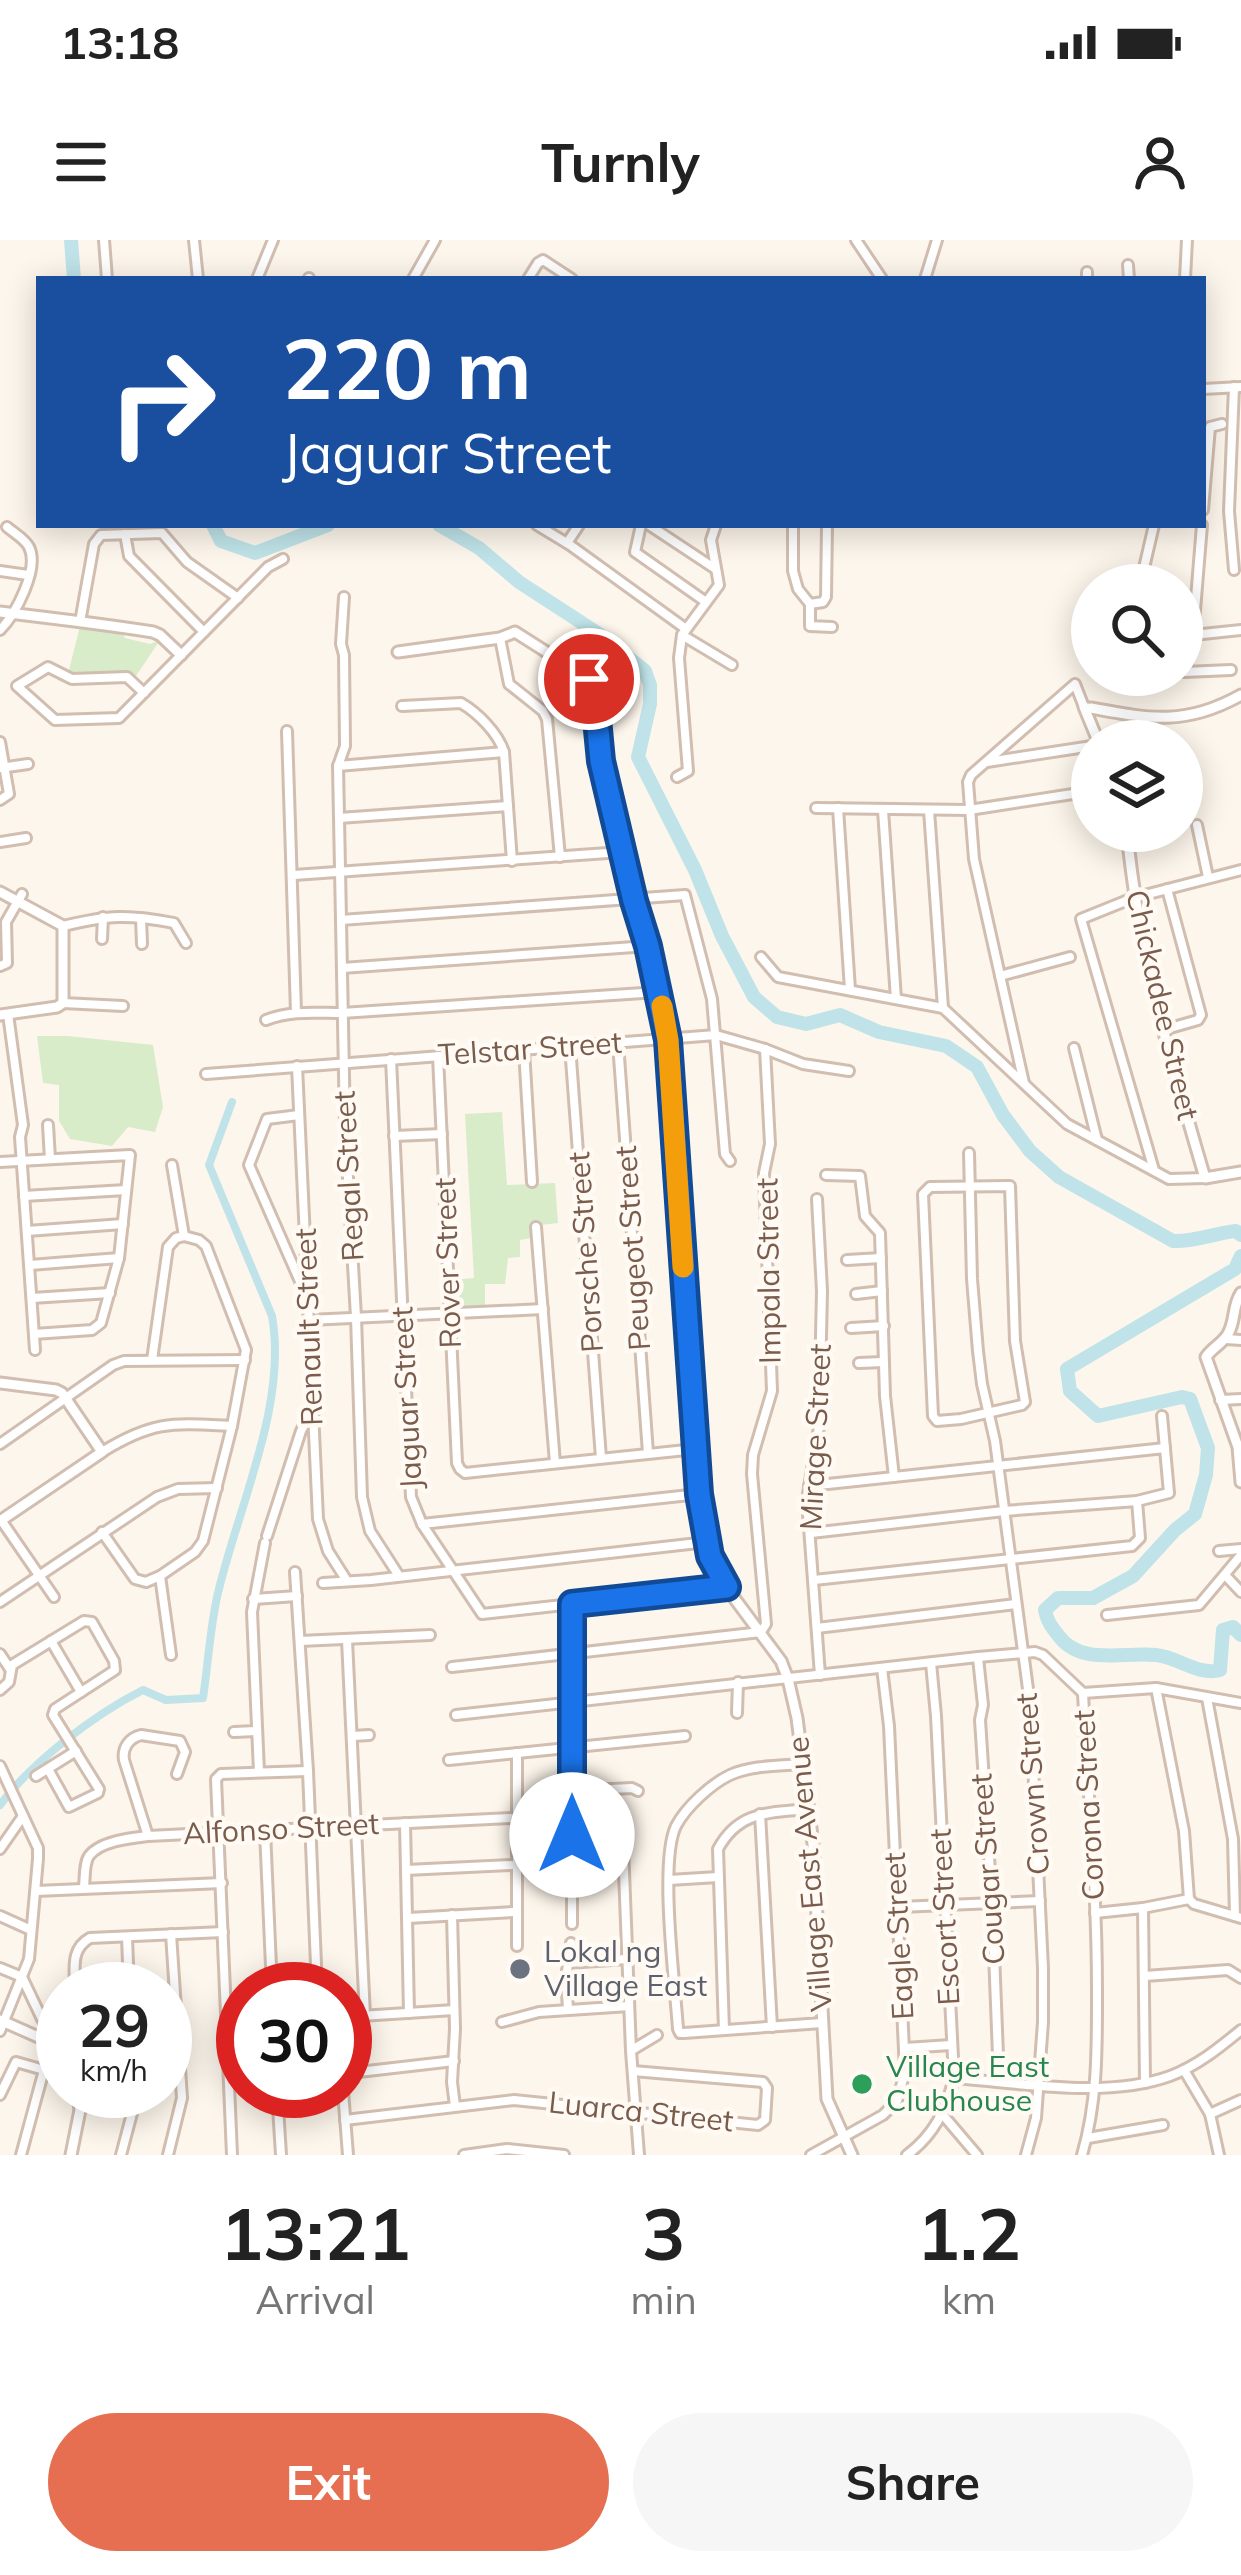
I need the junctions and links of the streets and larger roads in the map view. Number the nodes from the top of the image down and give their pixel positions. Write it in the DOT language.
graph roads {
  1 [pos="104,240"];
  2 [pos="194,240"];
  3 [pos="273,240"];
  4 [pos="435,240"];
  5 [pos="856,240"];
  6 [pos="938,240"];
  7 [pos="1187,240"];
  8 [pos="1128,265"];
  9 [pos="107,276"];
  10 [pos="198,276"];
  11 [pos="258,276"];
  12 [pos="415,276"];
  13 [pos="530,276"];
  14 [pos="567,276"];
  15 [pos="880,276"];
  16 [pos="926,276"];
  17 [pos="1129,276"];
  18 [pos="1185,276"];
  19 [pos="1238,387"];
  20 [pos="1206,389"];
  21 [pos="1222,424"];
  22 [pos="1206,474"];
  23 [pos="7,527"];
  24 [pos="542,528"];
  25 [pos="577,528"];
  26 [pos="648,528"];
  27 [pos="652,528"];
  28 [pos="715,528"];
  29 [pos="794,528"];
  30 [pos="827,528"];
  31 [pos="1153,528"];
  32 [pos="1202,528"];
  33 [pos="125,534"];
  34 [pos="568,544"];
  35 [pos="283,560"];
  36 [pos="1145,564"];
  37 [pos="1197,564"];
  38 [pos="716,569"];
  39 [pos="1234,570"];
  40 [pos="0,572"];
  41 [pos="28,575"];
  42 [pos="344,597"];
  43 [pos="238,598"];
  44 [pos="706,602"];
  45 [pos="810,604"];
  46 [pos="0,612"];
  47 [pos="14,614"];
  48 [pos="80,622"];
  49 [pos="832,627"];
  50 [pos="0,630"];
  51 [pos="1241,630"];
  52 [pos="204,632"];
  53 [pos="684,632"];
  54 [pos="1203,633"];
  55 [pos="500,638"];
  56 [pos="398,652"];
  57 [pos="181,655"];
  58 [pos="732,665"];
  59 [pos="1231,670"];
  60 [pos="1203,671"];
  61 [pos="144,693"];
  62 [pos="1241,695"];
  63 [pos="402,706"];
  64 [pos="1088,707"];
  65 [pos="1090,720"];
  66 [pos="287,731"];
  67 [pos="0,742"];
  68 [pos="1071,748"];
  69 [pos="505,752"];
  70 [pos="987,762"];
  71 [pos="28,764"];
  72 [pos="338,766"];
  73 [pos="3,768"];
  74 [pos="677,777"];
  75 [pos="1071,794"];
  76 [pos="0,800"];
  77 [pos="508,806"];
  78 [pos="816,808"];
  79 [pos="838,808"];
  80 [pos="969,809"];
  81 [pos="884,810"];
  82 [pos="929,811"];
  83 [pos="339,818"];
  84 [pos="26,838"];
  85 [pos="0,842"];
  86 [pos="622,852"];
  87 [pos="1128,852"];
  88 [pos="1203,852"];
  89 [pos="560,857"];
  90 [pos="512,861"];
  91 [pos="1241,870"];
  92 [pos="340,872"];
  93 [pos="294,875"];
  94 [pos="1208,877"];
  95 [pos="1167,889"];
  96 [pos="0,892"];
  97 [pos="20,897"];
  98 [pos="1133,898"];
  99 [pos="634,901"];
  100 [pos="103,917"];
  101 [pos="141,918"];
  102 [pos="341,920"];
  103 [pos="3,922"];
  104 [pos="63,926"];
  105 [pos="102,939"];
  106 [pos="186,943"];
  107 [pos="142,944"];
  108 [pos="648,946"];
  109 [pos="761,957"];
  110 [pos="1070,957"];
  111 [pos="0,966"];
  112 [pos="342,968"];
  113 [pos="1000,976"];
  114 [pos="850,989"];
  115 [pos="658,992"];
  116 [pos="896,999"];
  117 [pos="63,1003"];
  118 [pos="123,1006"];
  119 [pos="943,1008"];
  120 [pos="296,1012"];
  121 [pos="342,1013"];
  122 [pos="4,1014"];
  123 [pos="266,1020"];
  124 [pos="1162,1030"];
  125 [pos="716,1035"];
  126 [pos="668,1040"];
  127 [pos="618,1043"];
  128 [pos="570,1046"];
  129 [pos="1074,1048"];
  130 [pos="765,1049"];
  131 [pos="524,1050"];
  132 [pos="438,1056"];
  133 [pos="391,1060"];
  134 [pos="343,1062"];
  135 [pos="297,1066"];
  136 [pos="849,1071"];
  137 [pos="206,1074"];
  138 [pos="1025,1084"];
  139 [pos="299,1115"];
  140 [pos="48,1125"];
  141 [pos="442,1134"];
  142 [pos="394,1136"];
  143 [pos="1097,1142"];
  144 [pos="970,1153"];
  145 [pos="50,1160"];
  146 [pos="22,1161"];
  147 [pos="730,1161"];
  148 [pos="0,1162"];
  149 [pos="172,1165"];
  150 [pos="1154,1172"];
  151 [pos="1241,1172"];
  152 [pos="826,1175"];
  153 [pos="1205,1178"];
  154 [pos="532,1182"];
  155 [pos="970,1187"];
  156 [pos="126,1190"];
  157 [pos="24,1196"];
  158 [pos="817,1199"];
  159 [pos="123,1224"];
  160 [pos="536,1227"];
  161 [pos="27,1231"];
  162 [pos="184,1236"];
  163 [pos="119,1258"];
  164 [pos="881,1258"];
  165 [pos="847,1260"];
  166 [pos="30,1265"];
  167 [pos="882,1291"];
  168 [pos="1241,1292"];
  169 [pos="110,1293"];
  170 [pos="856,1294"];
  171 [pos="32,1298"];
  172 [pos="309,1302"];
  173 [pos="543,1309"];
  174 [pos="450,1313"];
  175 [pos="403,1316"];
  176 [pos="356,1317"];
  177 [pos="309,1320"];
  178 [pos="884,1325"];
  179 [pos="850,1328"];
  180 [pos="34,1334"];
  181 [pos="1226,1339"];
  182 [pos="1241,1340"];
  183 [pos="35,1350"];
  184 [pos="152,1360"];
  185 [pos="244,1360"];
  186 [pos="883,1362"];
  187 [pos="859,1363"];
  188 [pos="0,1383"];
  189 [pos="66,1398"];
  190 [pos="1241,1399"];
  191 [pos="1220,1400"];
  192 [pos="311,1413"];
  193 [pos="988,1414"];
  194 [pos="1162,1416"];
  195 [pos="232,1426"];
  196 [pos="0,1444"];
  197 [pos="1165,1448"];
  198 [pos="696,1450"];
  199 [pos="102,1452"];
  200 [pos="648,1453"];
  201 [pos="1240,1454"];
  202 [pos="602,1458"];
  203 [pos="555,1463"];
  204 [pos="998,1465"];
  205 [pos="894,1477"];
  206 [pos="1241,1482"];
  207 [pos="809,1486"];
  208 [pos="217,1488"];
  209 [pos="699,1494"];
  210 [pos="1137,1501"];
  211 [pos="1004,1511"];
  212 [pos="1,1521"];
  213 [pos="422,1524"];
  214 [pos="103,1532"];
  215 [pos="811,1533"];
  216 [pos="707,1542"];
  217 [pos="1219,1551"];
  218 [pos="1241,1552"];
  219 [pos="1010,1558"];
  220 [pos="452,1570"];
  221 [pos="295,1572"];
  222 [pos="39,1574"];
  223 [pos="1225,1575"];
  224 [pos="160,1576"];
  225 [pos="399,1576"];
  226 [pos="814,1580"];
  227 [pos="347,1581"];
  228 [pos="323,1583"];
  229 [pos="727,1587"];
  230 [pos="1241,1592"];
  231 [pos="297,1596"];
  232 [pos="54,1597"];
  233 [pos="253,1600"];
  234 [pos="0,1602"];
  235 [pos="572,1604"];
  236 [pos="1016,1604"];
  237 [pos="1107,1616"];
  238 [pos="817,1628"];
  239 [pos="761,1632"];
  240 [pos="430,1636"];
  241 [pos="347,1640"];
  242 [pos="50,1641"];
  243 [pos="300,1642"];
  244 [pos="1022,1653"];
  245 [pos="0,1654"];
  246 [pos="571,1654"];
  247 [pos="171,1655"];
  248 [pos="978,1658"];
  249 [pos="931,1663"];
  250 [pos="452,1667"];
  251 [pos="10,1669"];
  252 [pos="882,1669"];
  253 [pos="820,1675"];
  254 [pos="788,1679"];
  255 [pos="738,1682"];
  256 [pos="1156,1688"];
  257 [pos="0,1690"];
  258 [pos="81,1691"];
  259 [pos="1083,1693"];
  260 [pos="1207,1698"];
  261 [pos="571,1701"];
  262 [pos="1241,1703"];
  263 [pos="737,1713"];
  264 [pos="457,1714"];
  265 [pos="257,1731"];
  266 [pos="234,1732"];
  267 [pos="369,1735"];
  268 [pos="353,1736"];
  269 [pos="685,1736"];
  270 [pos="73,1748"];
  271 [pos="572,1748"];
  272 [pos="517,1753"];
  273 [pos="449,1760"];
  274 [pos="803,1764"];
  275 [pos="0,1766"];
  276 [pos="48,1769"];
  277 [pos="308,1771"];
  278 [pos="259,1772"];
  279 [pos="177,1774"];
  280 [pos="36,1777"];
  281 [pos="571,1791"];
  282 [pos="638,1791"];
  283 [pos="809,1809"];
  284 [pos="760,1814"];
  285 [pos="23,1816"];
  286 [pos="511,1818"];
  287 [pos="405,1823"];
  288 [pos="357,1826"];
  289 [pos="310,1829"];
  290 [pos="265,1832"];
  291 [pos="219,1834"];
  292 [pos="148,1836"];
  293 [pos="623,1846"];
  294 [pos="0,1850"];
  295 [pos="511,1865"];
  296 [pos="406,1870"];
  297 [pos="718,1876"];
  298 [pos="669,1880"];
  299 [pos="222,1883"];
  300 [pos="84,1887"];
  301 [pos="36,1892"];
  302 [pos="1190,1898"];
  303 [pos="1040,1901"];
  304 [pos="992,1902"];
  305 [pos="945,1904"];
  306 [pos="898,1906"];
  307 [pos="1143,1908"];
  308 [pos="514,1912"];
  309 [pos="1095,1912"];
  310 [pos="452,1915"];
  311 [pos="0,1916"];
  312 [pos="1238,1917"];
  313 [pos="407,1918"];
  314 [pos="572,1924"];
  315 [pos="32,1930"];
  316 [pos="223,1932"];
  317 [pos="171,1934"];
  318 [pos="127,1936"];
  319 [pos="571,1943"];
  320 [pos="518,1946"];
  321 [pos="627,1959"];
  322 [pos="75,1962"];
  323 [pos="128,1962"];
  324 [pos="224,1962"];
  325 [pos="271,1962"];
  326 [pos="316,1962"];
  327 [pos="363,1962"];
  328 [pos="568,1963"];
  329 [pos="0,1969"];
  330 [pos="1145,1976"];
  331 [pos="22,1977"];
  332 [pos="1241,1978"];
  333 [pos="514,2001"];
  334 [pos="36,2006"];
  335 [pos="629,2006"];
  336 [pos="568,2009"];
  337 [pos="454,2010"];
  338 [pos="410,2013"];
  339 [pos="372,2016"];
  340 [pos="517,2017"];
  341 [pos="502,2022"];
  342 [pos="822,2023"];
  343 [pos="2,2024"];
  344 [pos="772,2026"];
  345 [pos="724,2030"];
  346 [pos="1241,2030"];
  347 [pos="657,2035"];
  348 [pos="36,2037"];
  349 [pos="952,2045"];
  350 [pos="905,2048"];
  351 [pos="631,2051"];
  352 [pos="454,2061"];
  353 [pos="372,2070"];
  354 [pos="1184,2070"];
  355 [pos="633,2071"];
  356 [pos="954,2078"];
  357 [pos="999,2081"];
  358 [pos="1145,2083"];
  359 [pos="1041,2084"];
  360 [pos="1096,2088"];
  361 [pos="0,2096"];
  362 [pos="1241,2100"];
  363 [pos="455,2106"];
  364 [pos="636,2111"];
  365 [pos="1210,2114"];
  366 [pos="943,2115"];
  367 [pos="78,2118"];
  368 [pos="131,2118"];
  369 [pos="230,2118"];
  370 [pos="279,2118"];
  371 [pos="345,2120"];
  372 [pos="1163,2125"];
  373 [pos="844,2138"];
  374 [pos="1087,2138"];
  375 [pos="507,2152"];
  376 [pos="912,2154"];
  377 [pos="21,2155"];
  378 [pos="70,2155"];
  379 [pos="121,2155"];
  380 [pos="168,2155"];
  381 [pos="232,2155"];
  382 [pos="281,2155"];
  383 [pos="348,2155"];
  384 [pos="464,2155"];
  385 [pos="559,2155"];
  386 [pos="639,2155"];
  387 [pos="811,2155"];
  388 [pos="852,2155"];
  389 [pos="977,2155"];
  390 [pos="1026,2155"];
  391 [pos="1082,2155"];
  392 [pos="1220,2155"];
  1 -- 9 [label="street"];
  2 -- 10 [label="street"];
  3 -- 11 [label="street"];
  4 -- 12 [label="street"];
  5 -- 15 [label="street"];
  6 -- 16 [label="street"];
  7 -- 18 [label="street"];
  8 -- 17 [label="street"];
  13 -- 14 [label="street"];
  19 -- 20 [label="street"];
  19 -- 39 [label="street"];
  21 -- 22 [label="street"];
  23 -- 41 [label="street"];
  24 -- 34 [label="street"];
  25 -- 34 [label="street"];
  26 -- 44 [label="street"];
  27 -- 38 [label="street"];
  28 -- 38 [label="street"];
  29 -- 45 [label="street"];
  30 -- 45 [label="street"];
  31 -- 36 [label="street"];
  32 -- 37 [label="street"];
  33 -- 43 [label="street"];
  33 -- 48 [label="street"];
  33 -- 52 [label="street"];
  34 -- 53 [label="street"];
  35 -- 43 [label="street"];
  38 -- 44 [label="street"];
  40 -- 41 [label="street"];
  41 -- 47 [label="street"];
  42 -- 72 [label="street, Regal Street"];
  43 -- 52 [label="street"];
  44 -- 53 [label="street"];
  45 -- 49 [label="street"];
  46 -- 47 [label="street"];
  47 -- 48 [label="street"];
  47 -- 50 [label="street"];
  48 -- 57 [label="street"];
  51 -- 54 [label="street"];
  52 -- 57 [label="street"];
  53 -- 58 [label="street"];
  53 -- 74 [label="street"];
  55 -- 56 [label="street, Village East Avenue"];
  55 -- 86 [label="street, Village East Avenue"];
  55 -- 89 [label="street"];
  57 -- 61 [label="street"];
  59 -- 60 [label="street"];
  61 -- 61 [label="street"];
  62 -- 64 [label="street"];
  63 -- 69 [label="street"];
  64 -- 65 [label="street"];
  64 -- 70 [label="street"];
  66 -- 93 [label="street"];
  67 -- 73 [label="street"];
  68 -- 70 [label="street"];
  69 -- 72 [label="street"];
  69 -- 77 [label="street"];
  70 -- 80 [label="street"];
  71 -- 73 [label="street"];
  72 -- 83 [label="street, Regal Street"];
  73 -- 76 [label="street"];
  75 -- 80 [label="street"];
  77 -- 83 [label="street"];
  77 -- 90 [label="street"];
  78 -- 79 [label="street"];
  79 -- 81 [label="street"];
  79 -- 114 [label="street"];
  80 -- 82 [label="street"];
  80 -- 113 [label="street"];
  81 -- 82 [label="street"];
  81 -- 116 [label="street"];
  82 -- 119 [label="street"];
  83 -- 92 [label="street, Regal Street"];
  84 -- 85 [label="street"];
  86 -- 89 [label="street"];
  86 -- 99 [label="street, Village East Avenue"];
  87 -- 98 [label="street, Chickadee Street"];
  88 -- 94 [label="street"];
  89 -- 90 [label="street"];
  90 -- 92 [label="street"];
  91 -- 94 [label="street"];
  92 -- 93 [label="street"];
  92 -- 102 [label="street, Regal Street"];
  93 -- 120 [label="street"];
  94 -- 95 [label="street"];
  95 -- 98 [label="street"];
  95 -- 124 [label="street"];
  96 -- 97 [label="street"];
  97 -- 103 [label="street"];
  97 -- 104 [label="street"];
  98 -- 124 [label="street, Chickadee Street"];
  98 -- 150 [label="street"];
  99 -- 102 [label="street"];
  99 -- 108 [label="street, Village East Avenue"];
  99 -- 125 [label="street"];
  100 -- 101 [label="street"];
  100 -- 104 [label="street"];
  100 -- 105 [label="street"];
  101 -- 106 [label="street"];
  101 -- 107 [label="street"];
  102 -- 112 [label="street, Regal Street"];
  103 -- 111 [label="street"];
  104 -- 117 [label="street"];
  108 -- 112 [label="street"];
  108 -- 115 [label="street, Village East Avenue"];
  109 -- 114 [label="street"];
  110 -- 113 [label="street"];
  112 -- 121 [label="street, Regal Street"];
  113 -- 138 [label="street"];
  114 -- 116 [label="street"];
  115 -- 121 [label="street"];
  115 -- 126 [label="street, Village East Avenue"];
  116 -- 119 [label="street"];
  117 -- 118 [label="street"];
  117 -- 122 [label="street"];
  119 -- 138 [label="street"];
  120 -- 121 [label="street"];
  120 -- 123 [label="street"];
  121 -- 134 [label="street, Regal Street"];
  122 -- 146 [label="street"];
  124 -- 153 [label="street, Chickadee Street"];
  125 -- 126 [label="street, Telstar Street"];
  125 -- 130 [label="street, Telstar Street"];
  125 -- 147 [label="street"];
  126 -- 127 [label="street, Telstar Street"];
  126 -- 198 [label="street, Village East Avenue"];
  127 -- 128 [label="street, Telstar Street"];
  127 -- 200 [label="street, Peugeot Street"];
  128 -- 131 [label="street, Telstar Street"];
  128 -- 202 [label="street, Porsche Street"];
  129 -- 143 [label="street"];
  130 -- 136 [label="street, Telstar Street"];
  130 -- 239 [label="street, Impala Street"];
  131 -- 132 [label="street, Telstar Street"];
  131 -- 154 [label="street"];
  132 -- 133 [label="street, Telstar Street"];
  132 -- 141 [label="street, Rover Street"];
  133 -- 134 [label="street, Telstar Street"];
  133 -- 142 [label="street, Jaguar Street"];
  134 -- 135 [label="street, Telstar Street"];
  134 -- 176 [label="street, Regal Street"];
  135 -- 137 [label="street, Telstar Street"];
  135 -- 139 [label="street, Renault Street"];
  138 -- 143 [label="street"];
  139 -- 172 [label="street, Renault Street"];
  139 -- 172 [label="street"];
  140 -- 145 [label="street"];
  141 -- 142 [label="street"];
  141 -- 174 [label="street, Rover Street"];
  142 -- 175 [label="street, Jaguar Street"];
  143 -- 150 [label="street"];
  144 -- 155 [label="street, Crown Street"];
  145 -- 146 [label="street"];
  145 -- 156 [label="street"];
  146 -- 148 [label="street"];
  146 -- 157 [label="street"];
  149 -- 162 [label="street"];
  150 -- 153 [label="street"];
  151 -- 153 [label="street"];
  152 -- 164 [label="street"];
  155 -- 193 [label="street, Crown Street"];
  155 -- 193 [label="street"];
  155 -- 193 [label="street"];
  156 -- 157 [label="street"];
  156 -- 159 [label="street"];
  157 -- 161 [label="street"];
  158 -- 207 [label="street, Mirage Street"];
  159 -- 161 [label="street"];
  159 -- 163 [label="street"];
  160 -- 173 [label="street"];
  161 -- 166 [label="street"];
  162 -- 184 [label="street"];
  162 -- 185 [label="street"];
  163 -- 166 [label="street"];
  163 -- 169 [label="street"];
  164 -- 165 [label="street"];
  164 -- 167 [label="street"];
  166 -- 171 [label="street"];
  167 -- 170 [label="street"];
  167 -- 178 [label="street"];
  168 -- 181 [label="street"];
  169 -- 171 [label="street"];
  169 -- 180 [label="street"];
  171 -- 180 [label="street"];
  172 -- 177 [label="street, Renault Street"];
  173 -- 174 [label="street"];
  173 -- 203 [label="street"];
  174 -- 175 [label="street"];
  174 -- 203 [label="street, Rover Street"];
  175 -- 176 [label="street"];
  175 -- 213 [label="street, Jaguar Street"];
  176 -- 177 [label="street"];
  176 -- 225 [label="street, Regal Street"];
  177 -- 192 [label="street, Renault Street"];
  178 -- 179 [label="street"];
  178 -- 186 [label="street"];
  180 -- 183 [label="street"];
  181 -- 182 [label="street"];
  181 -- 191 [label="street"];
  184 -- 185 [label="street"];
  184 -- 189 [label="street"];
  185 -- 195 [label="street"];
  186 -- 187 [label="street"];
  186 -- 205 [label="street"];
  188 -- 189 [label="street"];
  189 -- 196 [label="street"];
  189 -- 199 [label="street"];
  190 -- 191 [label="street"];
  191 -- 201 [label="street"];
  192 -- 227 [label="street, Renault Street"];
  192 -- 233 [label="street"];
  193 -- 204 [label="street, Crown Street"];
  194 -- 197 [label="street"];
  195 -- 199 [label="street"];
  195 -- 208 [label="street"];
  197 -- 204 [label="street"];
  197 -- 210 [label="street"];
  198 -- 200 [label="street"];
  198 -- 209 [label="street, Village East Avenue"];
  199 -- 212 [label="street"];
  200 -- 202 [label="street"];
  201 -- 206 [label="street"];
  202 -- 203 [label="street"];
  204 -- 205 [label="street"];
  204 -- 211 [label="street, Crown Street"];
  205 -- 207 [label="street"];
  207 -- 215 [label="street, Mirage Street"];
  208 -- 214 [label="street"];
  208 -- 224 [label="street"];
  209 -- 213 [label="street"];
  209 -- 216 [label="street, Village East Avenue"];
  210 -- 211 [label="street"];
  210 -- 219 [label="street"];
  211 -- 215 [label="street"];
  211 -- 219 [label="street, Crown Street"];
  212 -- 222 [label="street"];
  213 -- 220 [label="street, Jaguar Street"];
  214 -- 222 [label="street"];
  214 -- 224 [label="street"];
  215 -- 226 [label="street, Mirage Street"];
  216 -- 220 [label="street"];
  216 -- 229 [label="street, Village East Avenue"];
  217 -- 218 [label="street"];
  218 -- 223 [label="street"];
  219 -- 226 [label="street"];
  219 -- 236 [label="street, Crown Street"];
  220 -- 225 [label="street"];
  220 -- 235 [label="street, Jaguar Street"];
  221 -- 231 [label="street"];
  222 -- 232 [label="street"];
  222 -- 234 [label="street"];
  223 -- 230 [label="street"];
  223 -- 237 [label="street"];
  224 -- 247 [label="street"];
  225 -- 227 [label="street"];
  226 -- 238 [label="street, Mirage Street"];
  227 -- 228 [label="street"];
  229 -- 235 [label="street, Jaguar Street"];
  229 -- 239 [label="street, Village East Avenue"];
  231 -- 233 [label="street"];
  231 -- 243 [label="street"];
  233 -- 265 [label="street"];
  235 -- 246 [label="street"];
  236 -- 238 [label="street"];
  236 -- 244 [label="street, Crown Street"];
  238 -- 253 [label="street, Mirage Street"];
  239 -- 246 [label="street"];
  239 -- 254 [label="street, Village East Avenue"];
  240 -- 241 [label="street"];
  241 -- 243 [label="street"];
  241 -- 268 [label="street"];
  242 -- 251 [label="street"];
  242 -- 258 [label="street"];
  242 -- 258 [label="street"];
  243 -- 277 [label="street"];
  244 -- 248 [label="street"];
  244 -- 259 [label="street, Corona Street"];
  244 -- 303 [label="street, Crown Street"];
  245 -- 251 [label="street"];
  246 -- 250 [label="street"];
  246 -- 261 [label="street"];
  248 -- 249 [label="street"];
  248 -- 304 [label="street, Cougar Street"];
  249 -- 252 [label="street"];
  249 -- 305 [label="street, Escort Street"];
  251 -- 257 [label="street"];
  252 -- 253 [label="street"];
  252 -- 306 [label="street, Eagle Street"];
  253 -- 254 [label="street"];
  254 -- 255 [label="street"];
  254 -- 274 [label="street, Village East Avenue"];
  255 -- 261 [label="street"];
  255 -- 263 [label="street"];
  256 -- 259 [label="street"];
  256 -- 260 [label="street"];
  256 -- 302 [label="street"];
  258 -- 270 [label="street"];
  259 -- 309 [label="street, Corona Street"];
  260 -- 262 [label="street"];
  260 -- 312 [label="street"];
  261 -- 264 [label="street"];
  261 -- 271 [label="street"];
  265 -- 266 [label="street"];
  265 -- 278 [label="street"];
  267 -- 268 [label="street"];
  268 -- 288 [label="street"];
  269 -- 271 [label="street"];
  270 -- 276 [label="street"];
  270 -- 276 [label="street"];
  271 -- 272 [label="street"];
  271 -- 281 [label="street"];
  272 -- 273 [label="street"];
  272 -- 320 [label="street"];
  274 -- 283 [label="street, Village East Avenue"];
  274 -- 298 [label="street"];
  275 -- 285 [label="street"];
  276 -- 280 [label="street"];
  277 -- 278 [label="street"];
  277 -- 289 [label="street"];
  278 -- 291 [label="street"];
  279 -- 292 [label="street"];
  281 -- 282 [label="street"];
  281 -- 314 [label="street"];
  283 -- 284 [label="street"];
  283 -- 342 [label="street, Village East Avenue"];
  284 -- 297 [label="street"];
  284 -- 344 [label="street"];
  285 -- 294 [label="street"];
  285 -- 301 [label="street"];
  286 -- 287 [label="street, Alfonso Street"];
  287 -- 288 [label="street, Alfonso Street"];
  287 -- 296 [label="street"];
  288 -- 289 [label="street, Alfonso Street"];
  288 -- 327 [label="street"];
  289 -- 290 [label="street, Alfonso Street"];
  289 -- 326 [label="street"];
  290 -- 291 [label="street, Alfonso Street"];
  290 -- 325 [label="street"];
  291 -- 292 [label="street, Alfonso Street"];
  291 -- 299 [label="street"];
  292 -- 300 [label="street, Alfonso Street"];
  293 -- 321 [label="street"];
  295 -- 296 [label="street"];
  296 -- 313 [label="street"];
  297 -- 298 [label="street"];
  297 -- 345 [label="street"];
  298 -- 345 [label="street"];
  299 -- 300 [label="street"];
  299 -- 316 [label="street"];
  300 -- 301 [label="street"];
  301 -- 315 [label="street"];
  302 -- 307 [label="street"];
  302 -- 312 [label="street"];
  303 -- 304 [label="street"];
  303 -- 359 [label="street, Crown Street"];
  304 -- 305 [label="street"];
  304 -- 357 [label="street, Cougar Street"];
  305 -- 306 [label="street"];
  305 -- 349 [label="street, Escort Street"];
  306 -- 350 [label="street, Eagle Street"];
  307 -- 309 [label="street"];
  307 -- 330 [label="street"];
  308 -- 310 [label="street"];
  309 -- 360 [label="street, Corona Street"];
  310 -- 313 [label="street"];
  310 -- 337 [label="street"];
  311 -- 315 [label="street"];
  313 -- 338 [label="street"];
  315 -- 331 [label="street"];
  316 -- 317 [label="street"];
  316 -- 324 [label="street"];
  317 -- 318 [label="street"];
  317 -- 380 [label="street"];
  318 -- 322 [label="street"];
  318 -- 323 [label="street"];
  319 -- 328 [label="street"];
  321 -- 328 [label="street"];
  321 -- 335 [label="street"];
  328 -- 336 [label="street"];
  329 -- 331 [label="street"];
  330 -- 332 [label="street"];
  330 -- 358 [label="street"];
  331 -- 334 [label="street"];
  331 -- 343 [label="street"];
  333 -- 340 [label="street"];
  335 -- 336 [label="street"];
  335 -- 351 [label="street"];
  336 -- 340 [label="street"];
  337 -- 338 [label="street"];
  337 -- 352 [label="street"];
  338 -- 339 [label="street"];
  340 -- 341 [label="street"];
  342 -- 344 [label="street"];
  342 -- 373 [label="street, Village East Avenue"];
  343 -- 348 [label="street"];
  344 -- 345 [label="street"];
  346 -- 354 [label="street"];
  347 -- 351 [label="street"];
  349 -- 350 [label="street"];
  349 -- 356 [label="street, Escort Street"];
  350 -- 373 [label="street, Eagle Street"];
  351 -- 355 [label="street"];
  352 -- 353 [label="street"];
  352 -- 363 [label="street"];
  354 -- 358 [label="street"];
  354 -- 365 [label="street"];
  355 -- 364 [label="street"];
  355 -- 364 [label="street, Luarca Street"];
  356 -- 357 [label="street"];
  356 -- 366 [label="street, Escort Street"];
  357 -- 359 [label="street"];
  358 -- 360 [label="street"];
  359 -- 360 [label="street"];
  359 -- 390 [label="street, Crown Street"];
  360 -- 374 [label="street, Corona Street"];
  361 -- 377 [label="street"];
  362 -- 365 [label="street"];
  363 -- 364 [label="street, Luarca Street"];
  363 -- 371 [label="street, Luarca Street"];
  364 -- 386 [label="street"];
  365 -- 392 [label="street"];
  366 -- 376 [label="street, Escort Street"];
  366 -- 389 [label="street"];
  367 -- 378 [label="street"];
  368 -- 379 [label="street"];
  369 -- 381 [label="street"];
  370 -- 382 [label="street"];
  371 -- 383 [label="street"];
  372 -- 374 [label="street"];
  373 -- 387 [label="street, Eagle Street"];
  373 -- 388 [label="street, Village East Avenue"];
  374 -- 391 [label="street, Corona Street"];
  375 -- 384 [label="street"];
  375 -- 385 [label="street"];
}
